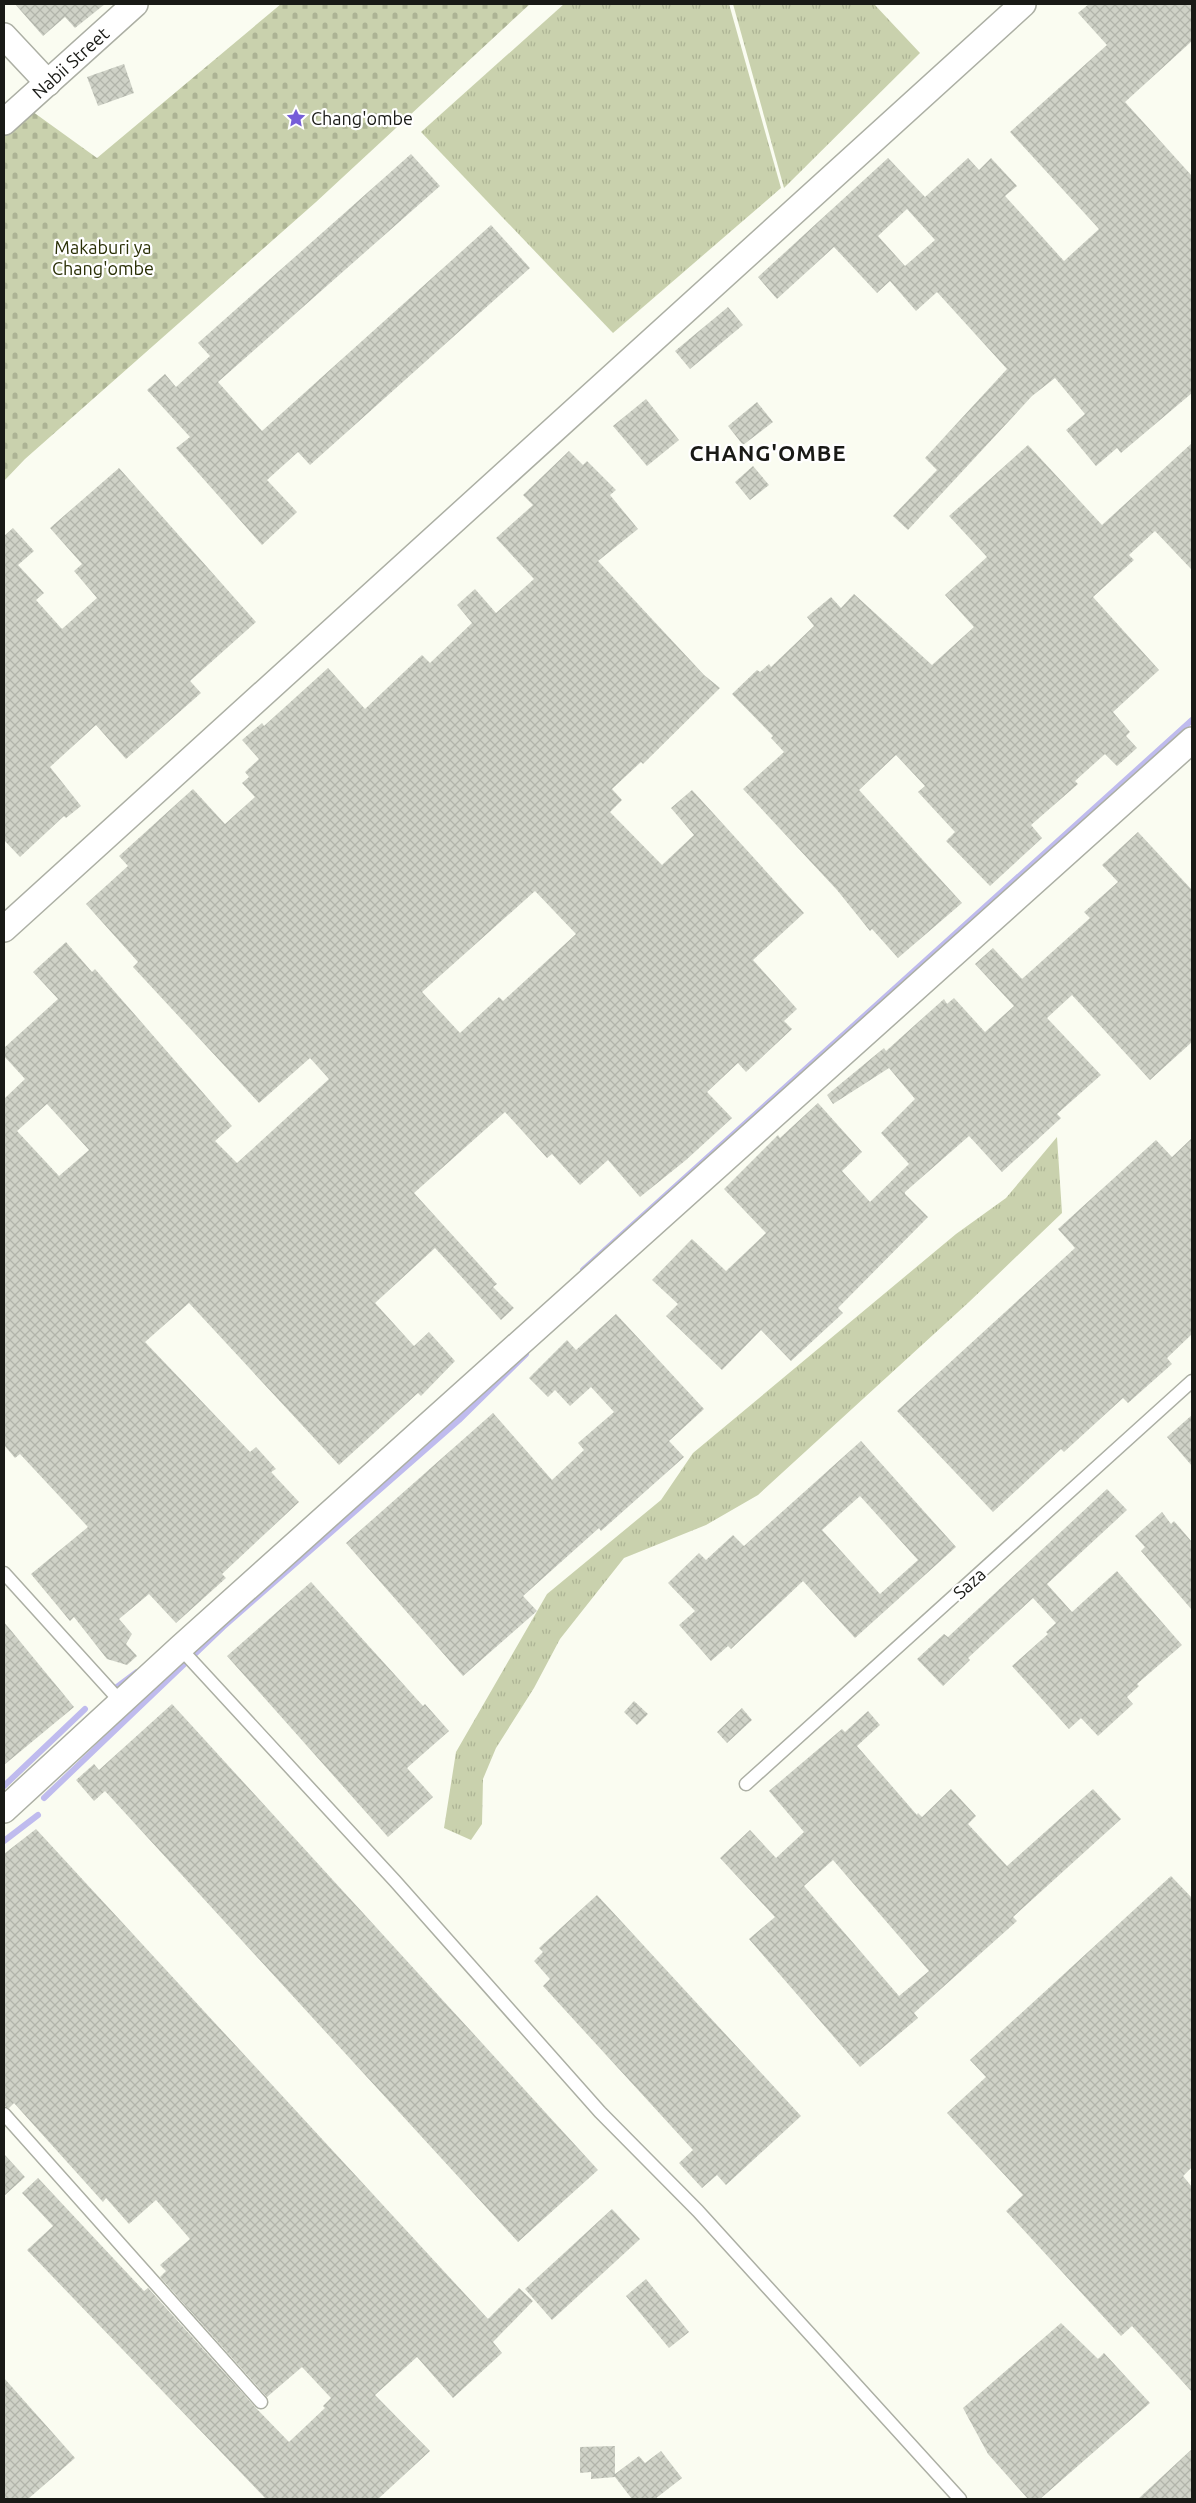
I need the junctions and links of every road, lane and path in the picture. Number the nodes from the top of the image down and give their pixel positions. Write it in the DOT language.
graph roads {
  1 [pos="135,4"];
  2 [pos="1023,4"];
  3 [pos="4,36"];
  4 [pos="48,83"];
  5 [pos="4,122"];
  6 [pos="1192,740"];
  7 [pos="4,929"];
  8 [pos="1192,1381"];
  9 [pos="4,1573"];
  10 [pos="183,1652"];
  11 [pos="120,1702"];
  12 [pos="746,1784"];
  13 [pos="4,1810"];
  14 [pos="4,2114"];
  15 [pos="260,2402"];
  16 [pos="959,2499"];
  1 -- 4 [label="street, Nabii Street"];
  2 -- 7 [label="street"];
  3 -- 4 [label="street"];
  4 -- 5 [label="street, Nabii Street"];
  6 -- 10 [label="street"];
  8 -- 12 [label="lane, Saza"];
  9 -- 11 [label="lane"];
  10 -- 11 [label="street"];
  10 -- 16 [label="lane"];
  11 -- 13 [label="street"];
  14 -- 15 [label="lane"];
}
